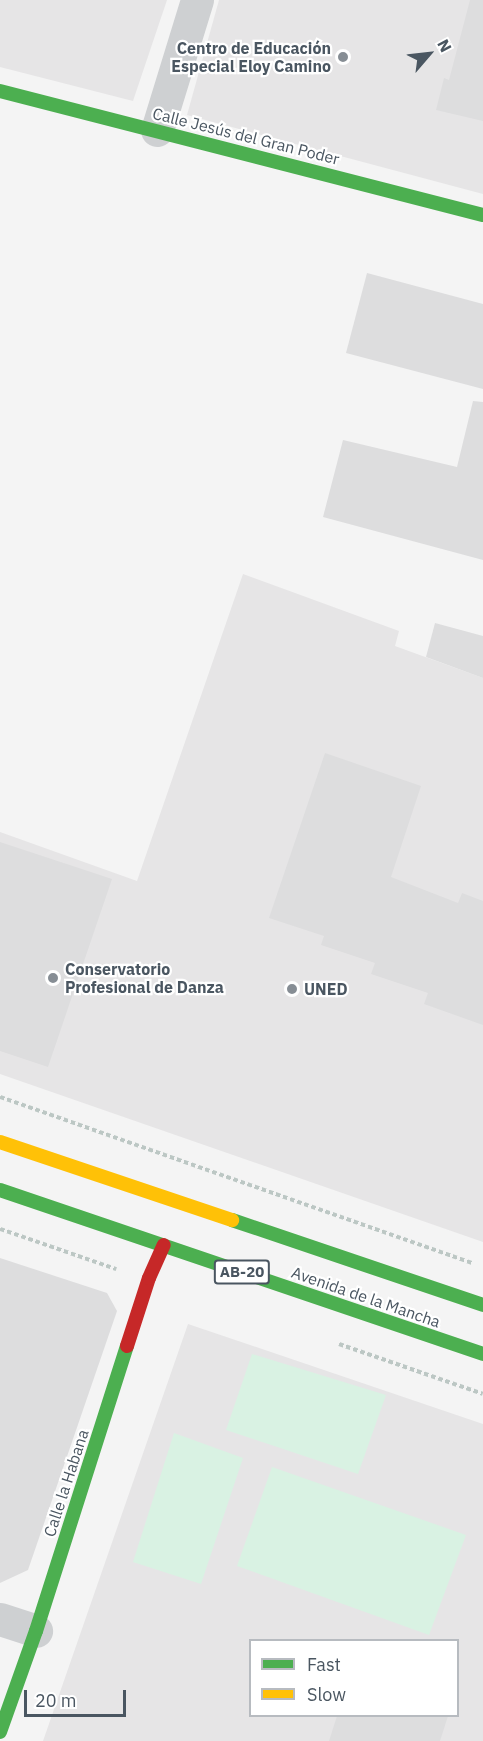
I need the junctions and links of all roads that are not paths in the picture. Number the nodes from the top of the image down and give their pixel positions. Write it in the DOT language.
graph roads {
  1 [pos="196,0"];
  2 [pos="0,91"];
  3 [pos="157,130"];
  4 [pos="483,215"];
  5 [pos="0,1142"];
  6 [pos="0,1190"];
  7 [pos="164,1245"];
  8 [pos="483,1305"];
  9 [pos="483,1354"];
  10 [pos="0,1619"];
  11 [pos="36,1631"];
  12 [pos="0,1732"];
  1 -- 3 [label="street"];
  2 -- 3 [label="street, Calle Jesús del Gran Poder"];
  3 -- 4 [label="street, Calle Jesús del Gran Poder"];
  5 -- 8 [label="street, Avenida de la Mancha"];
  6 -- 7 [label="street, Avenida de la Mancha / AB-20"];
  7 -- 9 [label="street, Avenida de la Mancha / AB-20"];
  7 -- 11 [label="street, Calle la Habana"];
  10 -- 11 [label="street"];
  11 -- 12 [label="street, Calle la Habana"];
}
